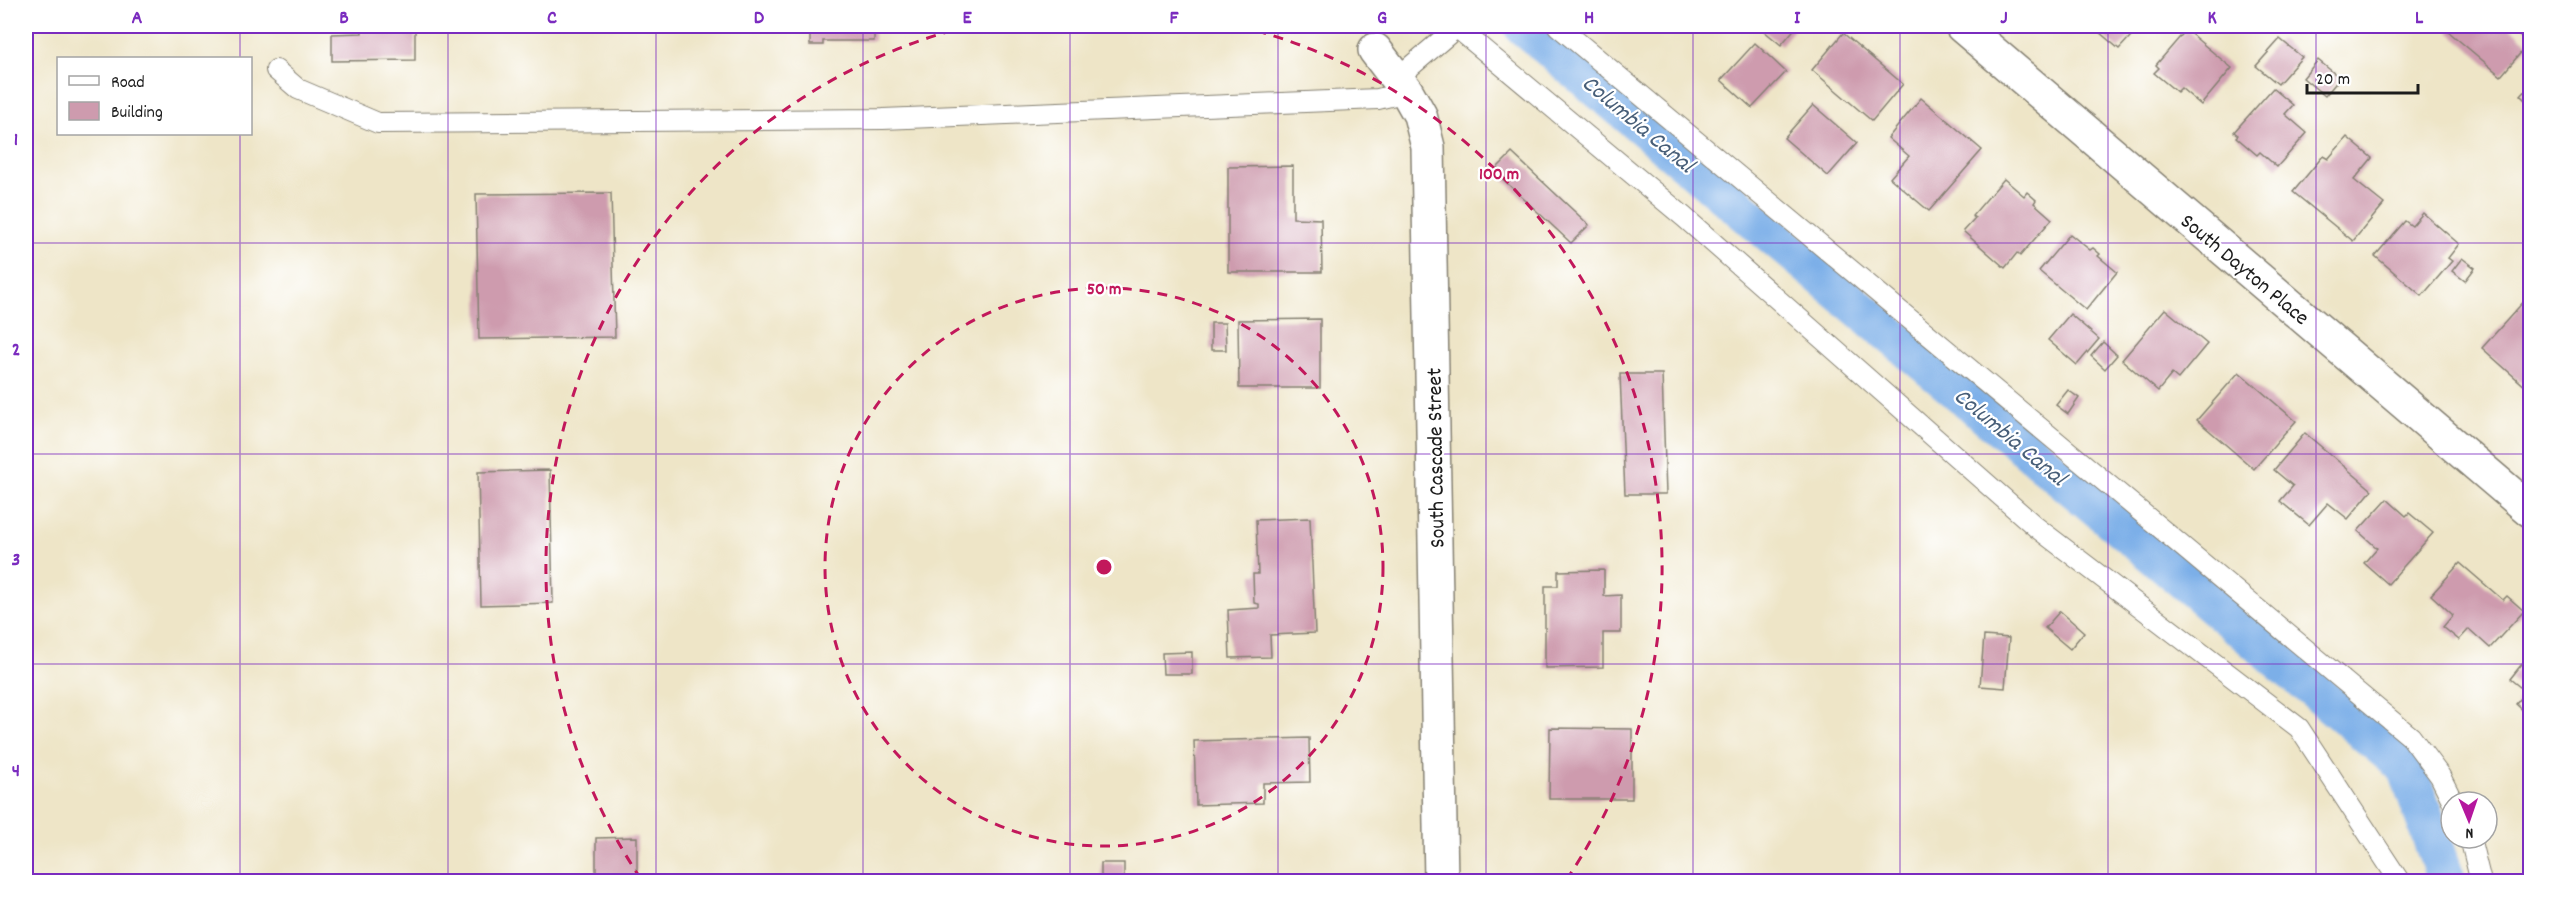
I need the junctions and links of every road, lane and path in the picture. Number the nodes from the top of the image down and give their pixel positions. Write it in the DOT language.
graph roads {
  1 [pos="1456,26"];
  2 [pos="1558,26"];
  3 [pos="1962,26"];
  4 [pos="1376,50"];
  5 [pos="276,70"];
  6 [pos="1402,85"];
  7 [pos="2530,510"];
  8 [pos="2447,790"];
  9 [pos="2473,850"];
  10 [pos="1441,882"];
  11 [pos="2400,882"];
  12 [pos="2481,882"];
  1 -- 6 [label="lane"];
  1 -- 11 [label="lane"];
  2 -- 8 [label="lane"];
  3 -- 7 [label="street, South Dayton Place"];
  4 -- 6 [label="street, South Cascade Street"];
  5 -- 6 [label="lane"];
  6 -- 10 [label="street, South Cascade Street"];
  9 -- 12 [label="lane"];
}
